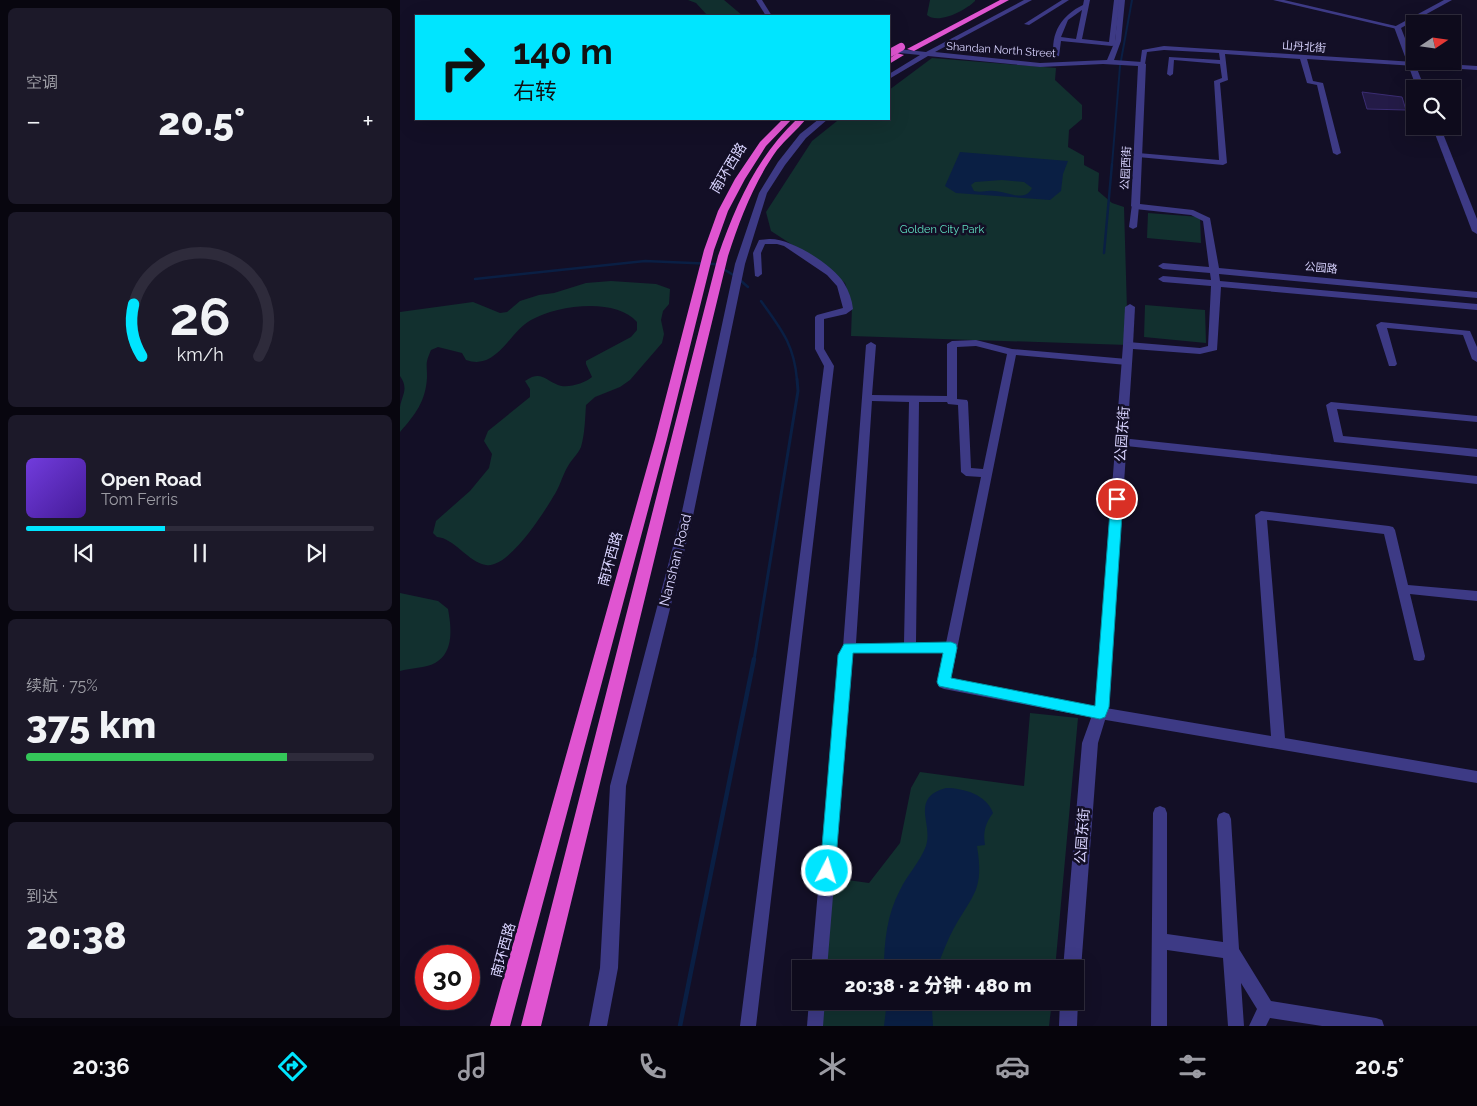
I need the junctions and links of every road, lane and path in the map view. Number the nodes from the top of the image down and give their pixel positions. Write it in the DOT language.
graph roads {
  1 [pos="759,0"];
  2 [pos="992,0"];
  3 [pos="1005,0"];
  4 [pos="1029,0"];
  5 [pos="1066,0"];
  6 [pos="1117,0"];
  7 [pos="1122,0"];
  8 [pos="1276,0"];
  9 [pos="1449,0"];
  10 [pos="1087,3"];
  11 [pos="768,15"];
  12 [pos="1028,24"];
  13 [pos="1396,27"];
  14 [pos="1058,39"];
  15 [pos="1079,41"];
  16 [pos="1115,44"];
  17 [pos="1406,50"];
  18 [pos="901,51"];
  19 [pos="1222,51"];
  20 [pos="890,55"];
  21 [pos="890,55"];
  22 [pos="925,55"];
  23 [pos="1056,56"];
  24 [pos="1303,57"];
  25 [pos="1223,62"];
  26 [pos="1110,63"];
  27 [pos="1142,64"];
  28 [pos="1406,64"];
  29 [pos="1461,67"];
  30 [pos="1477,68"];
  31 [pos="1170,74"];
  32 [pos="890,76"];
  33 [pos="787,120"];
  34 [pos="801,120"];
  35 [pos="823,120"];
  36 [pos="1440,135"];
  37 [pos="1337,153"];
  38 [pos="1138,155"];
  39 [pos="1135,206"];
  40 [pos="1133,226"];
  41 [pos="1477,231"];
  42 [pos="743,253"];
  43 [pos="757,253"];
  44 [pos="723,256"];
  45 [pos="1163,266"];
  46 [pos="1215,271"];
  47 [pos="758,274"];
  48 [pos="1163,279"];
  49 [pos="1216,284"];
  50 [pos="1420,290"];
  51 [pos="1477,295"];
  52 [pos="706,296"];
  53 [pos="1424,302"];
  54 [pos="1130,307"];
  55 [pos="1477,307"];
  56 [pos="871,345"];
  57 [pos="1128,345"];
  58 [pos="1012,352"];
  59 [pos="1477,359"];
  60 [pos="1127,362"];
  61 [pos="1392,364"];
  62 [pos="867,398"];
  63 [pos="914,398"];
  64 [pos="952,399"];
  65 [pos="1477,419"];
  66 [pos="1121,442"];
  67 [pos="1477,453"];
  68 [pos="987,473"];
  69 [pos="1477,480"];
  70 [pos="1403,589"];
  71 [pos="1477,596"];
  72 [pos="849,648"];
  73 [pos="910,648"];
  74 [pos="951,648"];
  75 [pos="1419,656"];
  76 [pos="1100,713"];
  77 [pos="1278,742"];
  78 [pos="1477,777"];
  79 [pos="1160,813"];
  80 [pos="1224,819"];
  81 [pos="1159,941"];
  82 [pos="1231,951"];
  83 [pos="820,960"];
  84 [pos="1073,960"];
  85 [pos="1266,1009"];
  86 [pos="816,1010"];
  87 [pos="1069,1010"];
  88 [pos="500,1026"];
  89 [pos="531,1026"];
  90 [pos="598,1026"];
  91 [pos="748,1026"];
  92 [pos="815,1026"];
  93 [pos="1068,1026"];
  94 [pos="1159,1026"];
  95 [pos="1236,1026"];
  96 [pos="1257,1026"];
  97 [pos="1376,1026"];
  1 -- 11 [label="street"];
  2 -- 18 [label="highway"];
  3 -- 18 [label="highway"];
  4 -- 22 [label="street"];
  5 -- 12 [label="street"];
  6 -- 16 [label="street"];
  7 -- 16 [label="street"];
  8 -- 13 [label="street"];
  9 -- 13 [label="street"];
  10 -- 14 [label="street"];
  10 -- 15 [label="street"];
  13 -- 17 [label="street"];
  14 -- 15 [label="street"];
  14 -- 23 [label="street"];
  15 -- 16 [label="street"];
  16 -- 26 [label="street"];
  18 -- 20 [label="highway"];
  19 -- 24 [label="street, 山丹北街"];
  19 -- 25 [label="street"];
  19 -- 27 [label="street, 山丹北街"];
  21 -- 22 [label="street, Shandan North Street"];
  22 -- 26 [label="street, Shandan North Street"];
  22 -- 32 [label="street"];
  24 -- 28 [label="street, 山丹北街"];
  24 -- 37 [label="street"];
  25 -- 31 [label="street"];
  25 -- 38 [label="street"];
  26 -- 27 [label="street, Shandan North Street"];
  27 -- 38 [label="street, 公园西街"];
  29 -- 30 [label="street, 山丹北街"];
  33 -- 52 [label="highway, 南环西路"];
  34 -- 44 [label="highway, 南环西路"];
  35 -- 42 [label="street, Nanshan Road"];
  36 -- 41 [label="street"];
  38 -- 39 [label="street, 公园西街"];
  39 -- 40 [label="street"];
  39 -- 46 [label="street, 公园西街"];
  42 -- 43 [label="street"];
  42 -- 90 [label="street, Nanshan Road"];
  43 -- 47 [label="street"];
  43 -- 91 [label="street"];
  44 -- 52 [label="highway, 南环西路"];
  45 -- 46 [label="street, 公园路"];
  46 -- 49 [label="street"];
  46 -- 50 [label="street, 公园路"];
  48 -- 49 [label="street, 公园路"];
  49 -- 53 [label="street, 公园路"];
  49 -- 57 [label="street"];
  50 -- 51 [label="street, 公园路"];
  50 -- 53 [label="street"];
  52 -- 88 [label="highway, 南环西路"];
  52 -- 89 [label="highway, 南环西路"];
  53 -- 55 [label="street, 公园路"];
  54 -- 57 [label="street"];
  56 -- 62 [label="street"];
  57 -- 60 [label="street, 公园东街"];
  58 -- 60 [label="street"];
  58 -- 64 [label="street"];
  58 -- 68 [label="street"];
  59 -- 61 [label="street"];
  60 -- 66 [label="street, 公园东街"];
  62 -- 63 [label="street"];
  62 -- 72 [label="street"];
  63 -- 64 [label="street"];
  63 -- 73 [label="street"];
  64 -- 68 [label="street"];
  65 -- 67 [label="street"];
  66 -- 69 [label="street"];
  66 -- 76 [label="street, 公园东街"];
  68 -- 74 [label="street"];
  70 -- 71 [label="street"];
  70 -- 75 [label="street"];
  70 -- 77 [label="street"];
  72 -- 73 [label="street"];
  72 -- 83 [label="street"];
  73 -- 74 [label="street"];
  74 -- 76 [label="street"];
  76 -- 77 [label="street"];
  76 -- 84 [label="street, 公园东街"];
  77 -- 78 [label="street"];
  79 -- 81 [label="street"];
  80 -- 82 [label="street"];
  81 -- 82 [label="street"];
  81 -- 94 [label="street"];
  82 -- 85 [label="street"];
  82 -- 95 [label="street"];
  85 -- 96 [label="street"];
  85 -- 97 [label="street"];
  86 -- 92 [label="street"];
  87 -- 93 [label="street"];
}
